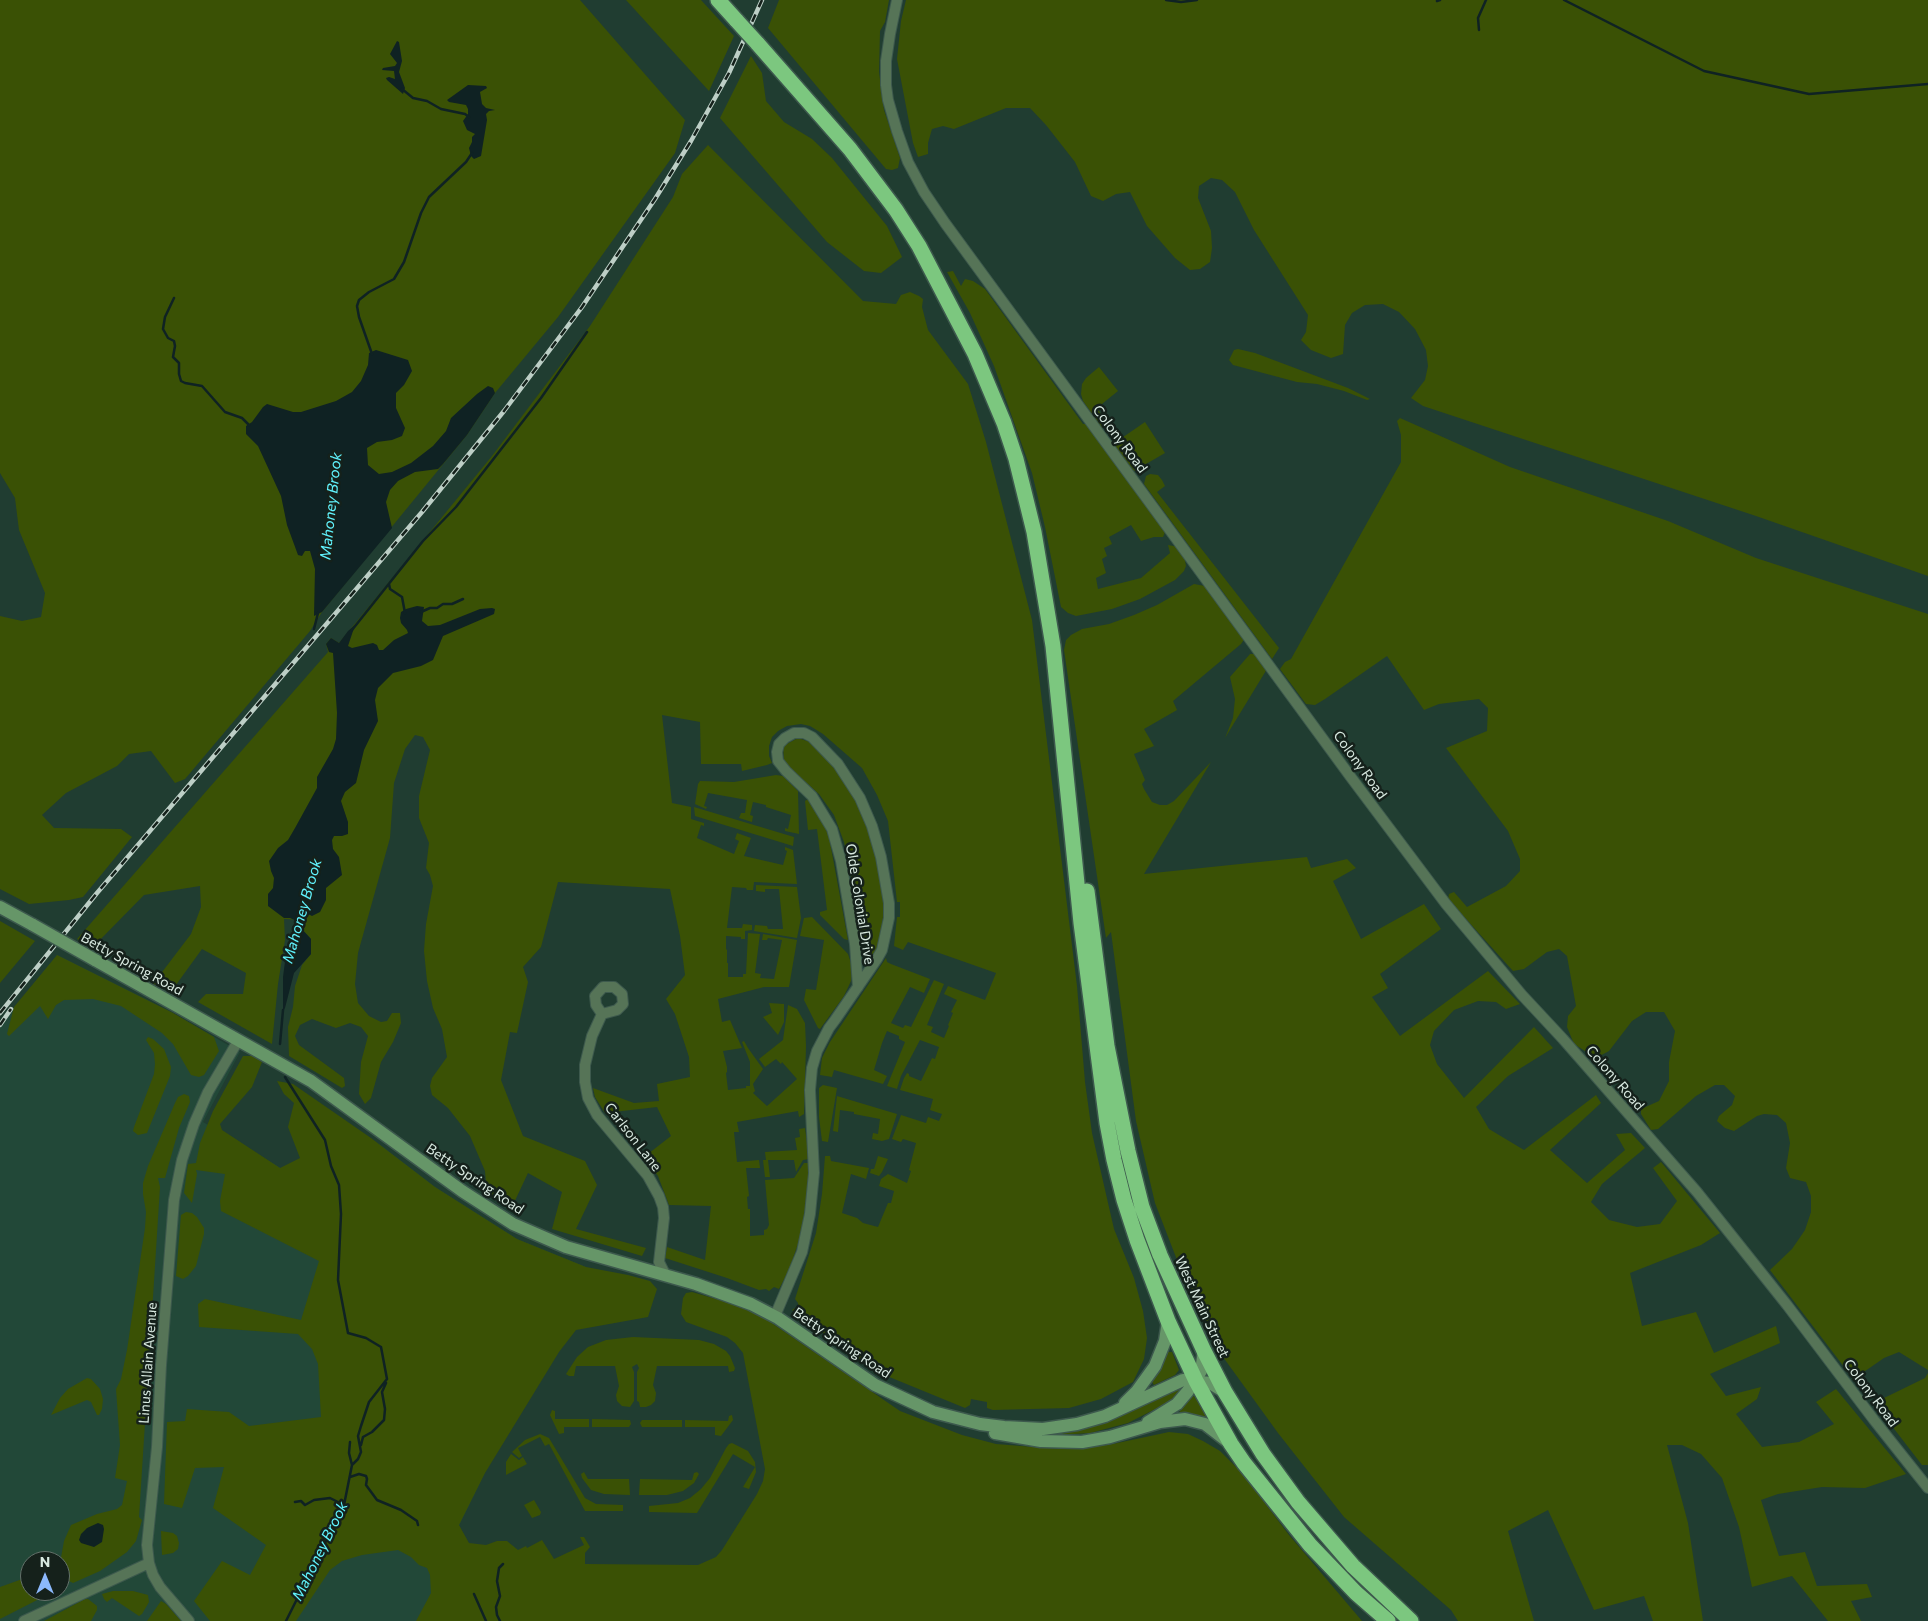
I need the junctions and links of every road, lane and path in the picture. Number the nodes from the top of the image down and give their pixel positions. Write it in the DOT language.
graph roads {
  1 [pos="718,0"];
  2 [pos="897,0"];
  3 [pos="1058,692"];
  4 [pos="0,907"];
  5 [pos="858,987"];
  6 [pos="602,1014"];
  7 [pos="238,1041"];
  8 [pos="666,1276"];
  9 [pos="775,1316"];
  10 [pos="1168,1322"];
  11 [pos="1204,1351"];
  12 [pos="1196,1381"];
  13 [pos="1225,1392"];
  14 [pos="1113,1413"];
  15 [pos="960,1419"];
  16 [pos="1137,1428"];
  17 [pos="1234,1449"];
  18 [pos="1928,1488"];
  19 [pos="149,1563"];
  20 [pos="24,1621"];
  21 [pos="189,1621"];
  22 [pos="1388,1621"];
  23 [pos="1411,1621"];
  1 -- 3 [label="highway, bridge"];
  2 -- 18 [label="street, Colony Road"];
  3 -- 10 [label="highway"];
  3 -- 11 [label="highway, West Main Street"];
  4 -- 7 [label="street, Betty Spring Road, bridge"];
  5 -- 5 [label="street, Olde Colonial Drive"];
  5 -- 9 [label="street, Olde Colonial Drive"];
  6 -- 8 [label="street, Carlson Lane"];
  7 -- 8 [label="street, Betty Spring Road"];
  7 -- 19 [label="street, Linus Allain Avenue"];
  8 -- 9 [label="street, Betty Spring Road"];
  9 -- 15 [label="street, Betty Spring Road"];
  10 -- 12 [label="highway"];
  10 -- 14 [label="street, Betty Spring Road"];
  11 -- 12 [label="street, Betty Spring Road"];
  11 -- 13 [label="highway, West Main Street"];
  12 -- 13 [label="street, Betty Spring Road"];
  12 -- 14 [label="street, Betty Spring Road"];
  12 -- 16 [label="street, Betty Spring Road"];
  12 -- 17 [label="highway"];
  13 -- 23 [label="highway, West Main Street"];
  14 -- 15 [label="street, Betty Spring Road"];
  15 -- 16 [label="street, Betty Spring Road"];
  16 -- 17 [label="street, Betty Spring Road"];
  17 -- 22 [label="highway"];
  19 -- 20 [label="street"];
  19 -- 21 [label="street"];
}
